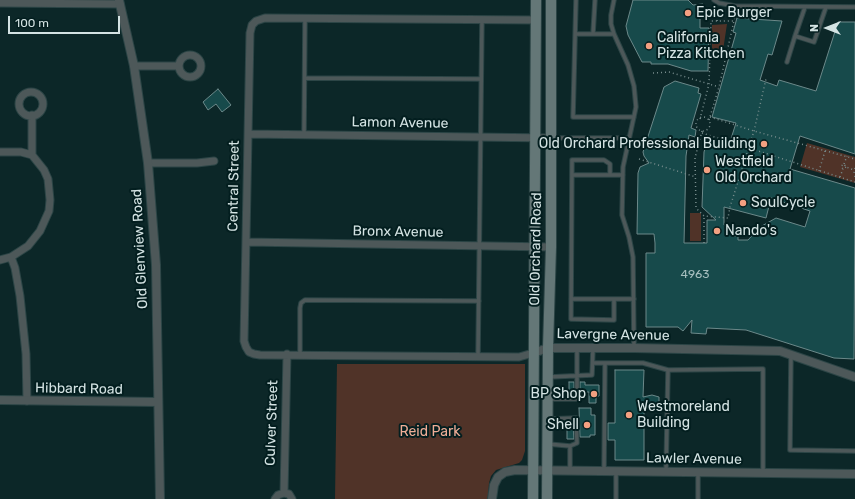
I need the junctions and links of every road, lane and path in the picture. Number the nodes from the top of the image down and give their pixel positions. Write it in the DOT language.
graph roads {
  1 [pos="536,0"];
  2 [pos="551,0"];
  3 [pos="576,0"];
  4 [pos="596,0"];
  5 [pos="614,0"];
  6 [pos="714,0"];
  7 [pos="119,2"];
  8 [pos="0,3"];
  9 [pos="805,7"];
  10 [pos="826,7"];
  11 [pos="855,7"];
  12 [pos="736,12"];
  13 [pos="718,14"];
  14 [pos="305,18"];
  15 [pos="482,19"];
  16 [pos="536,20"];
  17 [pos="717,21"];
  18 [pos="733,22"];
  19 [pos="576,34"];
  20 [pos="593,34"];
  21 [pos="614,34"];
  22 [pos="795,36"];
  23 [pos="787,62"];
  24 [pos="134,66"];
  25 [pos="179,66"];
  26 [pos="653,73"];
  27 [pos="304,78"];
  28 [pos="481,79"];
  29 [pos="766,80"];
  30 [pos="709,84"];
  31 [pos="719,87"];
  32 [pos="32,115"];
  33 [pos="634,117"];
  34 [pos="710,117"];
  35 [pos="700,119"];
  36 [pos="709,120"];
  37 [pos="754,131"];
  38 [pos="702,132"];
  39 [pos="248,134"];
  40 [pos="304,135"];
  41 [pos="480,137"];
  42 [pos="534,138"];
  43 [pos="551,138"];
  44 [pos="628,138"];
  45 [pos="748,148"];
  46 [pos="825,151"];
  47 [pos="0,152"];
  48 [pos="32,155"];
  49 [pos="847,156"];
  50 [pos="639,159"];
  51 [pos="855,159"];
  52 [pos="214,161"];
  53 [pos="148,162"];
  54 [pos="844,164"];
  55 [pos="846,167"];
  56 [pos="843,169"];
  57 [pos="855,169"];
  58 [pos="819,171"];
  59 [pos="572,175"];
  60 [pos="610,175"];
  61 [pos="623,175"];
  62 [pos="696,177"];
  63 [pos="840,177"];
  64 [pos="855,177"];
  65 [pos="855,182"];
  66 [pos="704,216"];
  67 [pos="246,242"];
  68 [pos="704,243"];
  69 [pos="479,246"];
  70 [pos="534,247"];
  71 [pos="551,247"];
  72 [pos="11,257"];
  73 [pos="0,260"];
  74 [pos="571,299"];
  75 [pos="614,299"];
  76 [pos="634,299"];
  77 [pos="479,301"];
  78 [pos="548,348"];
  79 [pos="577,348"];
  80 [pos="593,348"];
  81 [pos="634,348"];
  82 [pos="249,352"];
  83 [pos="533,353"];
  84 [pos="287,354"];
  85 [pos="300,354"];
  86 [pos="791,355"];
  87 [pos="478,356"];
  88 [pos="593,363"];
  89 [pos="605,363"];
  90 [pos="668,370"];
  91 [pos="577,376"];
  92 [pos="548,377"];
  93 [pos="855,377"];
  94 [pos="548,398"];
  95 [pos="0,400"];
  96 [pos="27,401"];
  97 [pos="158,402"];
  98 [pos="548,418"];
  99 [pos="548,444"];
  100 [pos="570,446"];
  101 [pos="855,451"];
  102 [pos="532,470"];
  103 [pos="548,470"];
  104 [pos="570,471"];
  105 [pos="604,471"];
  106 [pos="616,471"];
  107 [pos="666,472"];
  108 [pos="698,472"];
  109 [pos="763,473"];
  110 [pos="855,474"];
  111 [pos="284,493"];
  112 [pos="160,499"];
  113 [pos="275,499"];
  114 [pos="292,499"];
  115 [pos="492,499"];
  116 [pos="533,499"];
  117 [pos="547,499"];
  118 [pos="616,499"];
  119 [pos="698,499"];
  1 -- 16 [label="main road, Old Orchard Road"];
  2 -- 43 [label="main road, Old Orchard Road"];
  3 -- 19 [label="lane"];
  4 -- 20 [label="lane"];
  5 -- 21 [label="lane"];
  6 -- 9 [label="lane"];
  7 -- 8 [label="street"];
  7 -- 24 [label="street, Old Glenview Road"];
  9 -- 10 [label="lane"];
  9 -- 22 [label="lane"];
  10 -- 11 [label="lane"];
  10 -- 22 [label="lane"];
  12 -- 18 [label="path"];
  13 -- 17 [label="path"];
  14 -- 15 [label="street"];
  14 -- 27 [label="lane"];
  14 -- 39 [label="street, Central Street"];
  15 -- 16 [label="street"];
  15 -- 28 [label="lane"];
  16 -- 42 [label="main road, Old Orchard Road"];
  17 -- 18 [label="path"];
  17 -- 30 [label="path"];
  18 -- 31 [label="path"];
  19 -- 20 [label="lane"];
  19 -- 33 [label="lane"];
  20 -- 21 [label="lane"];
  21 -- 33 [label="lane"];
  22 -- 23 [label="lane"];
  24 -- 25 [label="street"];
  24 -- 53 [label="street, Old Glenview Road"];
  26 -- 30 [label="path"];
  27 -- 28 [label="lane"];
  27 -- 40 [label="lane"];
  28 -- 41 [label="lane"];
  29 -- 37 [label="path"];
  30 -- 31 [label="path"];
  30 -- 35 [label="path"];
  31 -- 34 [label="path"];
  32 -- 48 [label="street"];
  33 -- 44 [label="lane"];
  34 -- 36 [label="path"];
  34 -- 37 [label="path"];
  35 -- 36 [label="path"];
  35 -- 38 [label="path"];
  36 -- 38 [label="path"];
  37 -- 45 [label="path"];
  37 -- 46 [label="path"];
  38 -- 45 [label="path"];
  38 -- 62 [label="path"];
  39 -- 40 [label="street, Lamon Avenue"];
  39 -- 67 [label="street, Central Street"];
  40 -- 41 [label="street, Lamon Avenue"];
  41 -- 42 [label="street, Lamon Avenue"];
  41 -- 69 [label="lane"];
  42 -- 43 [label="street, Lamon Avenue"];
  42 -- 70 [label="main road, Old Orchard Road"];
  43 -- 44 [label="lane"];
  43 -- 71 [label="main road, Old Orchard Road"];
  44 -- 61 [label="lane"];
  45 -- 58 [label="path"];
  45 -- 66 [label="path"];
  46 -- 49 [label="path"];
  46 -- 58 [label="path"];
  47 -- 48 [label="street"];
  48 -- 72 [label="street"];
  49 -- 51 [label="path"];
  49 -- 54 [label="path"];
  50 -- 62 [label="path"];
  52 -- 53 [label="street"];
  53 -- 97 [label="street, Old Glenview Road"];
  54 -- 55 [label="path"];
  54 -- 56 [label="path"];
  55 -- 56 [label="path"];
  55 -- 57 [label="path"];
  56 -- 63 [label="path"];
  57 -- 64 [label="path"];
  58 -- 63 [label="path"];
  59 -- 60 [label="lane"];
  59 -- 60 [label="lane"];
  59 -- 74 [label="lane"];
  60 -- 61 [label="lane"];
  61 -- 76 [label="lane"];
  62 -- 66 [label="path"];
  63 -- 65 [label="path"];
  66 -- 68 [label="path"];
  67 -- 69 [label="street, Bronx Avenue"];
  67 -- 82 [label="street, Central Street"];
  69 -- 70 [label="street, Bronx Avenue"];
  69 -- 77 [label="lane"];
  70 -- 71 [label="street, Bronx Avenue"];
  70 -- 83 [label="main road, Old Orchard Road"];
  71 -- 78 [label="main road, Old Orchard Road"];
  72 -- 73 [label="street"];
  72 -- 96 [label="street"];
  74 -- 75 [label="lane"];
  74 -- 75 [label="lane"];
  75 -- 76 [label="lane"];
  76 -- 81 [label="lane"];
  77 -- 85 [label="lane"];
  77 -- 87 [label="lane"];
  78 -- 79 [label="street, Lavergne Avenue"];
  78 -- 83 [label="street, Lavergne Avenue"];
  78 -- 92 [label="main road, Old Orchard Road"];
  79 -- 80 [label="street, Lavergne Avenue"];
  79 -- 91 [label="lane"];
  80 -- 81 [label="street, Lavergne Avenue"];
  80 -- 88 [label="lane"];
  81 -- 86 [label="street, Lavergne Avenue"];
  82 -- 84 [label="street, Lavergne Avenue"];
  83 -- 87 [label="street, Lavergne Avenue"];
  83 -- 102 [label="main road, Old Orchard Road"];
  84 -- 85 [label="street, Lavergne Avenue"];
  84 -- 111 [label="street, Culver Street"];
  85 -- 87 [label="street, Lavergne Avenue"];
  86 -- 93 [label="street, Lavergne Avenue"];
  86 -- 101 [label="lane"];
  88 -- 89 [label="lane"];
  88 -- 91 [label="lane"];
  89 -- 90 [label="lane"];
  89 -- 105 [label="lane"];
  90 -- 107 [label="lane"];
  90 -- 109 [label="lane"];
  91 -- 92 [label="lane"];
  91 -- 94 [label="lane"];
  92 -- 94 [label="main road, Old Orchard Road"];
  94 -- 98 [label="main road, Old Orchard Road"];
  95 -- 96 [label="street, Hibbard Road"];
  96 -- 97 [label="street, Hibbard Road"];
  97 -- 112 [label="street, Old Glenview Road"];
  98 -- 99 [label="main road, Old Orchard Road"];
  98 -- 100 [label="lane"];
  99 -- 100 [label="lane"];
  99 -- 103 [label="main road, Old Orchard Road"];
  100 -- 104 [label="lane"];
  102 -- 103 [label="street, Lawler Avenue"];
  102 -- 115 [label="street, Lawler Avenue"];
  102 -- 116 [label="main road, Old Orchard Road"];
  103 -- 104 [label="street, Lawler Avenue"];
  103 -- 117 [label="main road, Old Orchard Road"];
  104 -- 105 [label="street, Lawler Avenue"];
  105 -- 106 [label="street, Lawler Avenue"];
  106 -- 107 [label="street, Lawler Avenue"];
  106 -- 118 [label="lane"];
  107 -- 108 [label="street, Lawler Avenue"];
  108 -- 109 [label="street, Lawler Avenue"];
  108 -- 119 [label="lane"];
  109 -- 110 [label="street, Lawler Avenue"];
  111 -- 113 [label="street"];
  111 -- 114 [label="street"];
}
